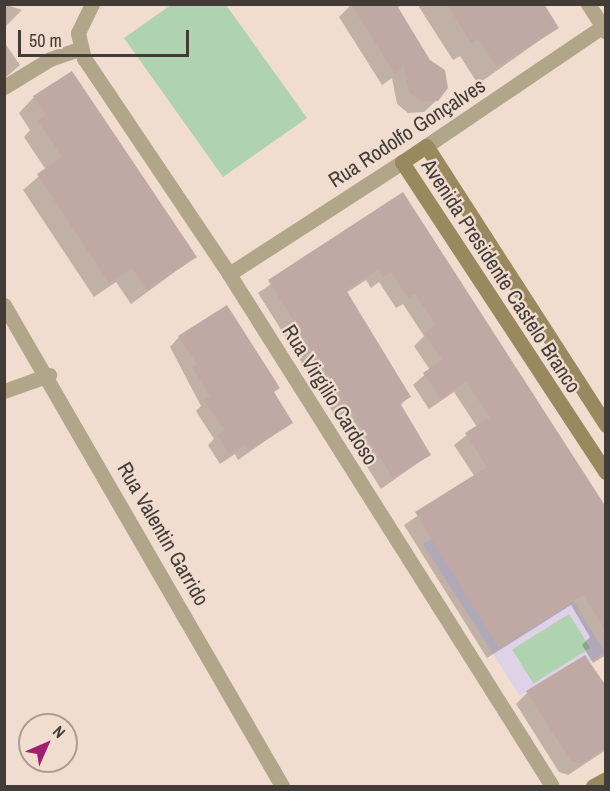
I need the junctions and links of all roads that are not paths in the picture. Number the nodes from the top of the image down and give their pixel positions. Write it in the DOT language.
graph roads {
  1 [pos="92,4"];
  2 [pos="588,4"];
  3 [pos="604,28"];
  4 [pos="80,49"];
  5 [pos="4,87"];
  6 [pos="426,146"];
  7 [pos="402,162"];
  8 [pos="229,274"];
  9 [pos="4,305"];
  10 [pos="49,375"];
  11 [pos="4,391"];
  12 [pos="606,425"];
  13 [pos="600,453"];
  14 [pos="606,472"];
  15 [pos="606,779"];
  16 [pos="282,786"];
  17 [pos="552,786"];
  18 [pos="593,786"];
  1 -- 4 [label="street"];
  2 -- 3 [label="street"];
  3 -- 6 [label="street, Rua Rodolfo Gonçalves"];
  4 -- 5 [label="street"];
  4 -- 8 [label="street, Rua Virgilio Cardoso"];
  6 -- 7 [label="street, Rua Rodolfo Gonçalves"];
  6 -- 12 [label="street, Avenida Presidente Castelo Branco"];
  7 -- 8 [label="street, Rua Rodolfo Gonçalves"];
  7 -- 13 [label="street, Avenida Presidente Castelo Branco"];
  8 -- 17 [label="street, Rua Virgilio Cardoso"];
  9 -- 10 [label="street, Rua Valentin Garrido"];
  10 -- 11 [label="street"];
  10 -- 16 [label="street, Rua Valentin Garrido"];
  13 -- 14 [label="street, Avenida Presidente Castelo Branco"];
  15 -- 18 [label="street"];
}
